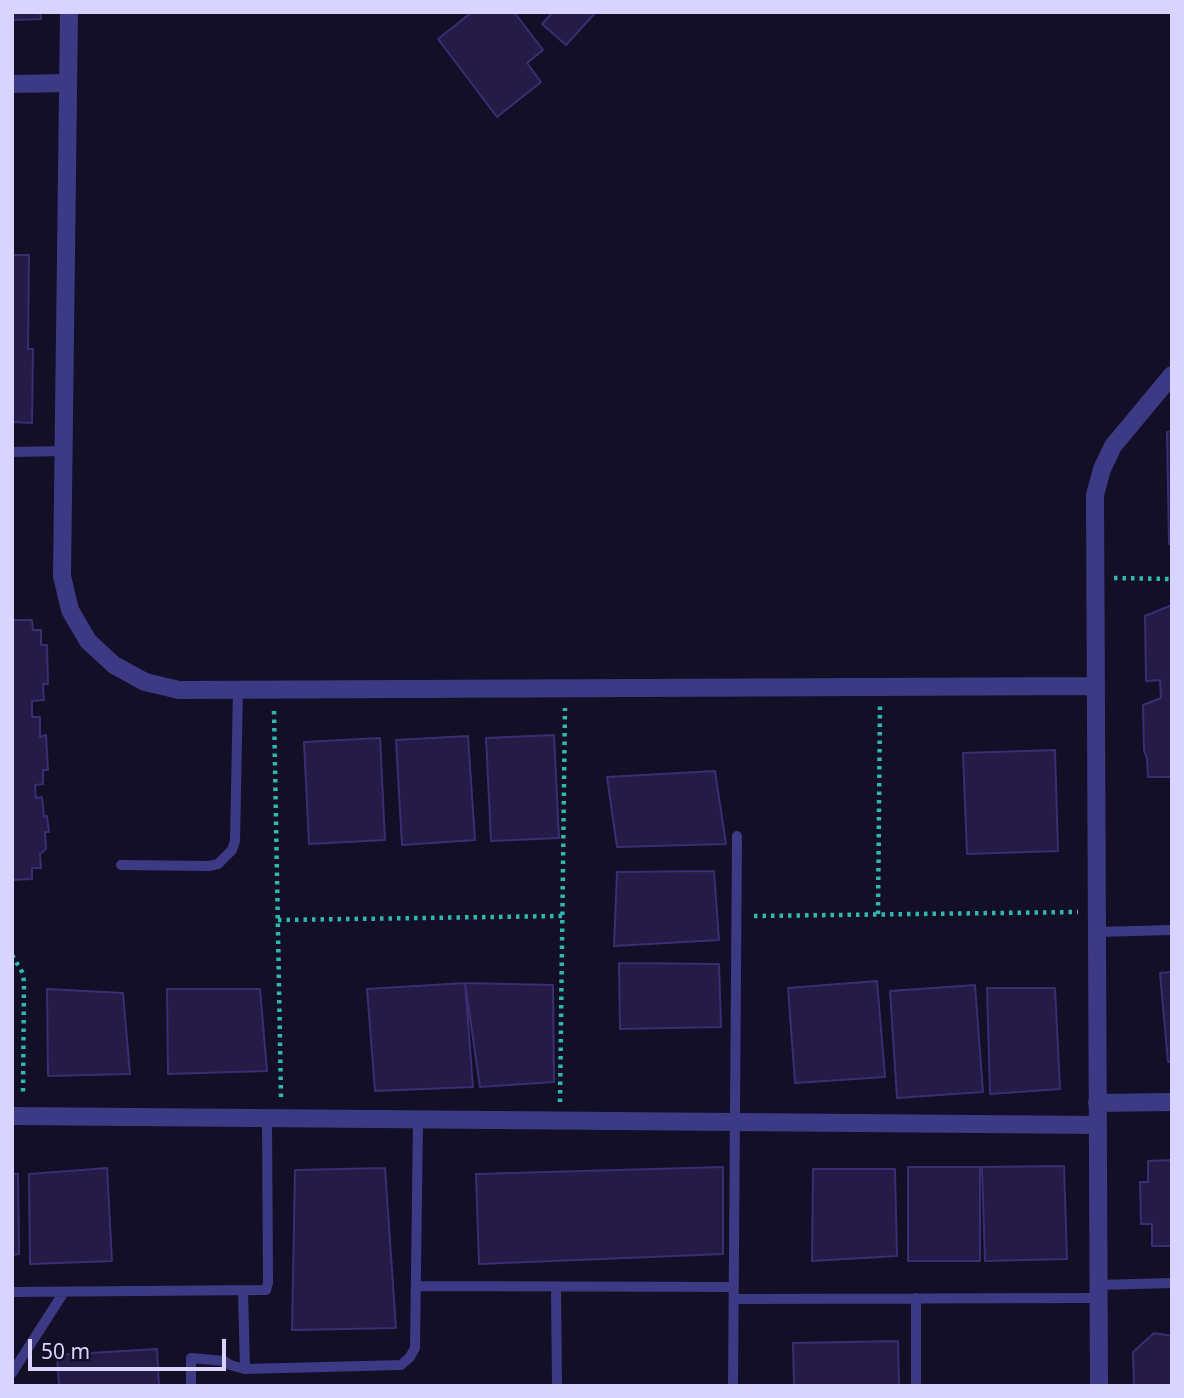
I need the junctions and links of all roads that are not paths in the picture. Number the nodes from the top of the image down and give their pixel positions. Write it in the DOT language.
graph roads {
  1 [pos="69,12"];
  2 [pos="68,83"];
  3 [pos="12,84"];
  4 [pos="1172,375"];
  5 [pos="63,451"];
  6 [pos="12,453"];
  7 [pos="1096,687"];
  8 [pos="238,689"];
  9 [pos="737,836"];
  10 [pos="121,865"];
  11 [pos="1172,930"];
  12 [pos="1097,932"];
  13 [pos="1097,1102"];
  14 [pos="1172,1102"];
  15 [pos="18,1116"];
  16 [pos="274,1118"];
  17 [pos="418,1119"];
  18 [pos="734,1122"];
  19 [pos="1097,1125"];
  20 [pos="1172,1283"];
  21 [pos="416,1286"];
  22 [pos="556,1287"];
  23 [pos="243,1291"];
  24 [pos="12,1292"];
  25 [pos="64,1292"];
  26 [pos="1098,1292"];
  27 [pos="734,1293"];
  28 [pos="916,1298"];
  29 [pos="245,1369"];
  30 [pos="12,1373"];
  31 [pos="191,1386"];
  32 [pos="557,1386"];
  33 [pos="733,1386"];
  34 [pos="916,1386"];
  35 [pos="1099,1386"];
  1 -- 2 [label="street"];
  2 -- 3 [label="street"];
  2 -- 5 [label="street"];
  4 -- 7 [label="street"];
  5 -- 6 [label="lane"];
  5 -- 8 [label="street"];
  7 -- 8 [label="street"];
  7 -- 12 [label="street"];
  8 -- 10 [label="lane"];
  9 -- 18 [label="lane"];
  11 -- 12 [label="lane"];
  12 -- 13 [label="street"];
  13 -- 14 [label="street"];
  13 -- 19 [label="street"];
  15 -- 16 [label="street"];
  16 -- 17 [label="street"];
  16 -- 23 [label="lane"];
  17 -- 18 [label="street"];
  17 -- 21 [label="lane"];
  18 -- 19 [label="street"];
  18 -- 27 [label="lane"];
  19 -- 26 [label="street"];
  20 -- 26 [label="lane"];
  21 -- 22 [label="lane"];
  21 -- 29 [label="lane"];
  22 -- 27 [label="lane"];
  22 -- 32 [label="lane"];
  23 -- 25 [label="lane"];
  23 -- 29 [label="lane"];
  24 -- 25 [label="lane"];
  25 -- 30 [label="lane"];
  26 -- 28 [label="lane"];
  26 -- 35 [label="street"];
  27 -- 28 [label="lane"];
  27 -- 33 [label="lane"];
  28 -- 34 [label="lane"];
  29 -- 31 [label="lane"];
}
